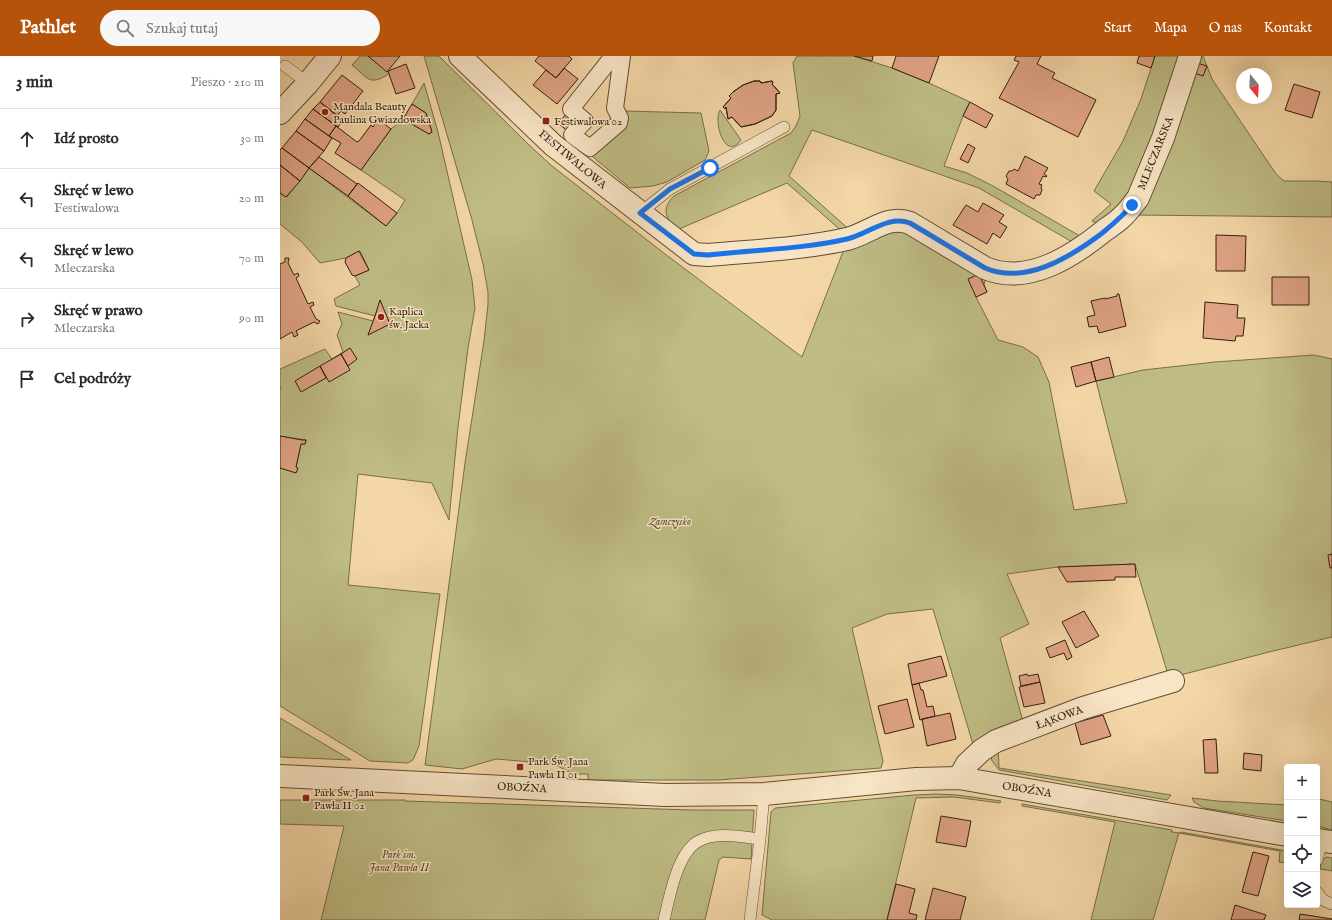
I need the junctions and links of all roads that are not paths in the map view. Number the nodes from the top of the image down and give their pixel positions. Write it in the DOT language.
graph roads {
  1 [pos="330,56"];
  2 [pos="460,56"];
  3 [pos="613,56"];
  4 [pos="622,56"];
  5 [pos="1190,56"];
  6 [pos="285,66"];
  7 [pos="308,83"];
  8 [pos="280,113"];
  9 [pos="784,127"];
  10 [pos="640,213"];
  11 [pos="694,254"];
  12 [pos="1173,681"];
  13 [pos="280,776"];
  14 [pos="959,778"];
  15 [pos="764,794"];
  16 [pos="1284,834"];
  17 [pos="760,839"];
  18 [pos="1320,895"];
  19 [pos="1332,904"];
  20 [pos="664,920"];
  21 [pos="750,920"];
  1 -- 7 [label="street"];
  2 -- 10 [label="street, FESTIWALOWA"];
  3 -- 4 [label="street"];
  5 -- 11 [label="street, MLECZARSKA"];
  6 -- 7 [label="lane"];
  7 -- 8 [label="street"];
  9 -- 10 [label="lane"];
  10 -- 11 [label="street, FESTIWALOWA"];
  12 -- 14 [label="street, ŁĄKOWA"];
  13 -- 15 [label="street, OBOŹNA"];
  14 -- 15 [label="street, OBOŹNA"];
  14 -- 16 [label="street, OBOŹNA"];
  15 -- 17 [label="lane"];
  17 -- 20 [label="lane"];
  17 -- 21 [label="lane"];
  18 -- 19 [label="lane"];
}
